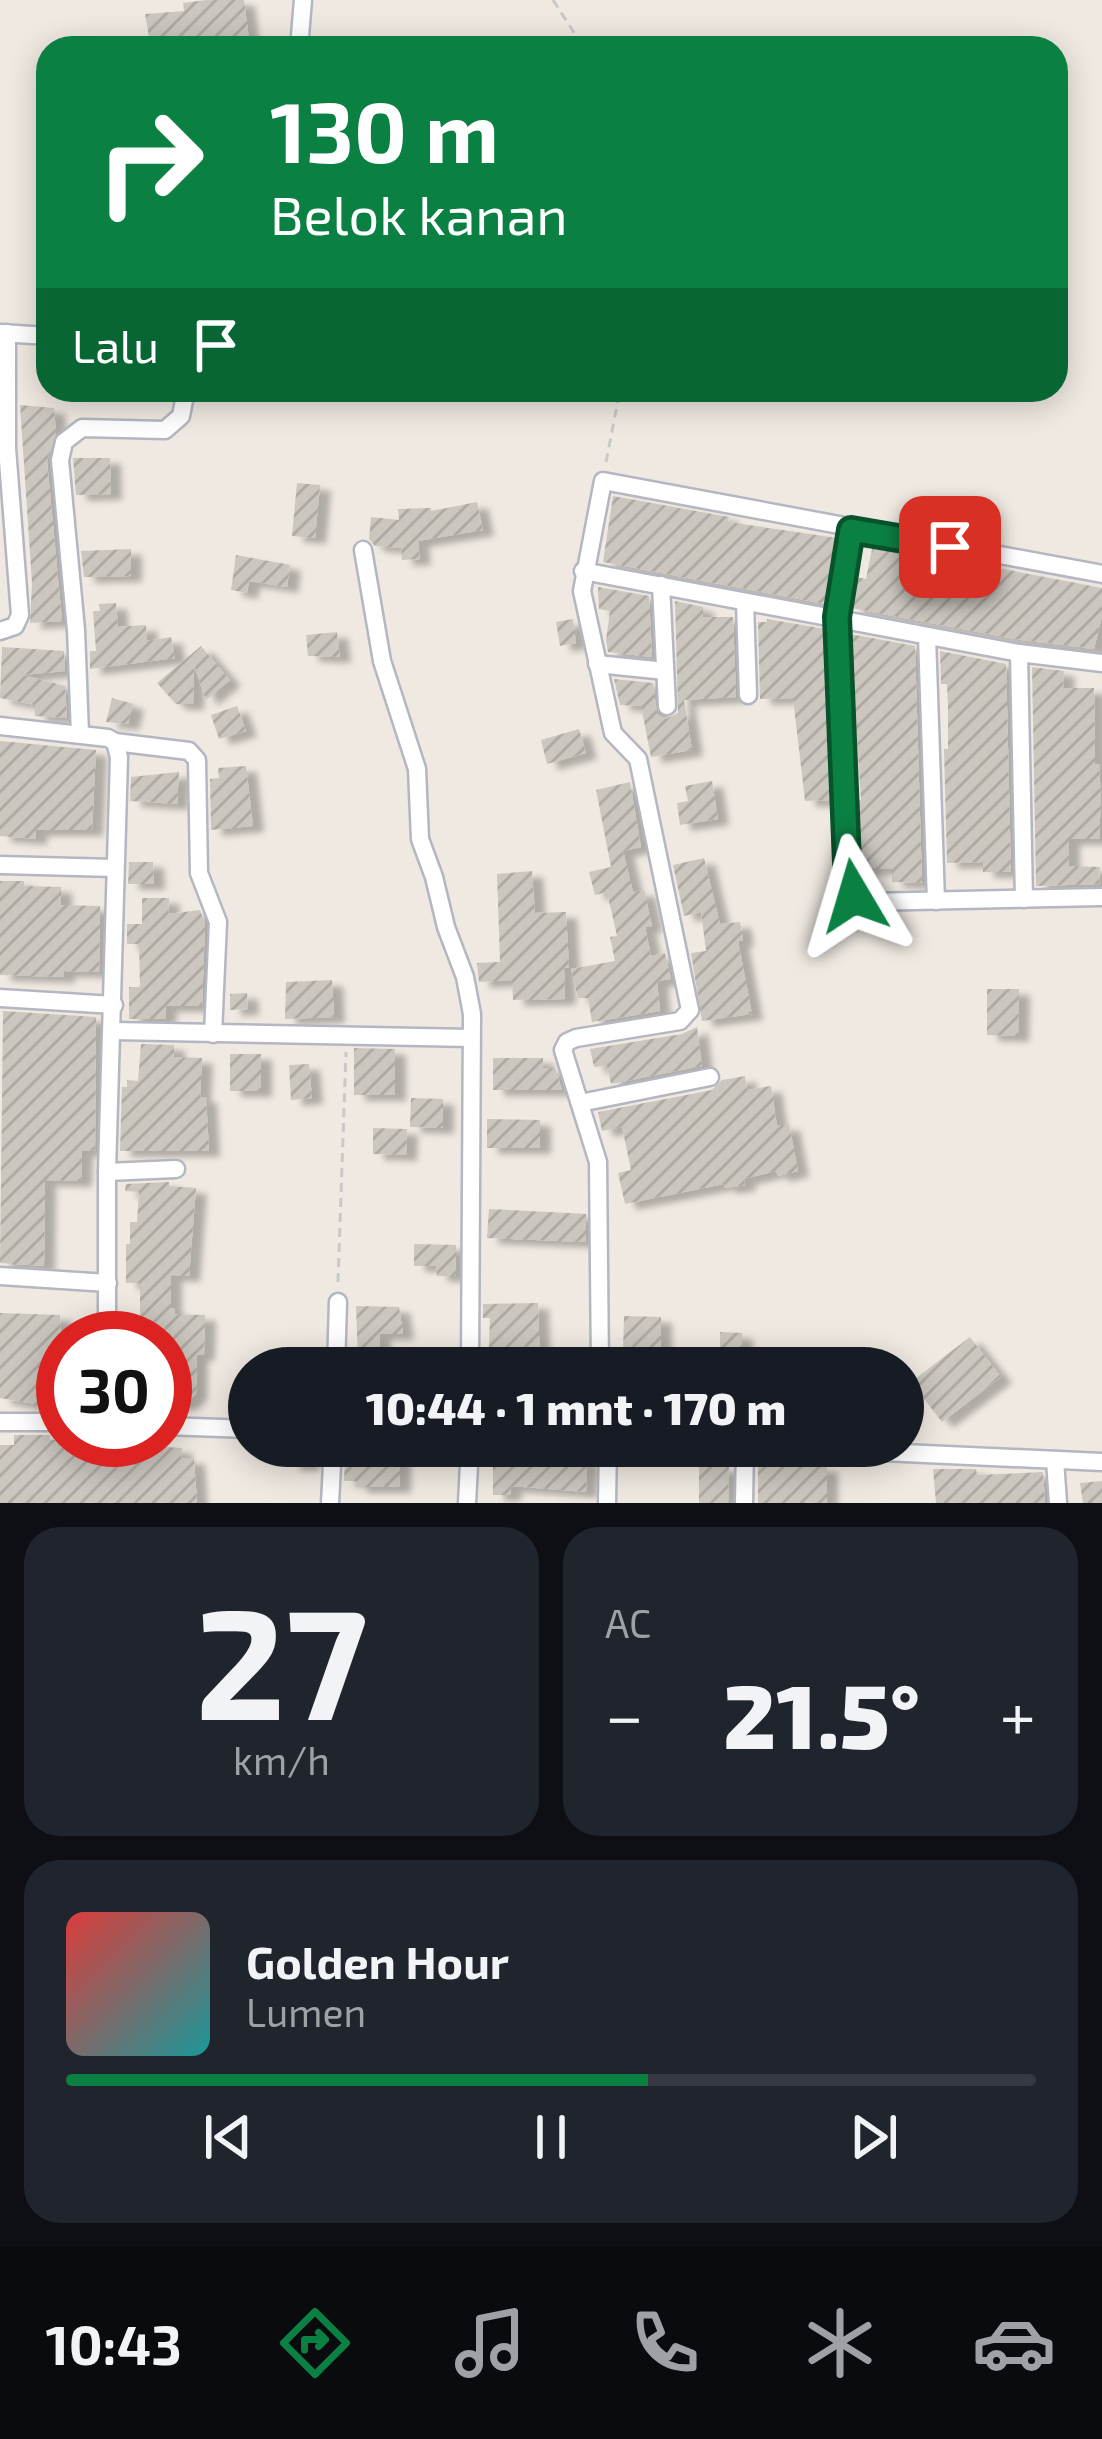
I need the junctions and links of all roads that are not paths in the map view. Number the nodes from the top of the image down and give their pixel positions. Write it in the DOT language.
graph roads {
  1 [pos="303,0"];
  2 [pos="300,36"];
  3 [pos="3,333"];
  4 [pos="36,334"];
  5 [pos="184,402"];
  6 [pos="4,448"];
  7 [pos="851,530"];
  8 [pos="6,539"];
  9 [pos="363,550"];
  10 [pos="583,571"];
  11 [pos="1102,574"];
  12 [pos="661,585"];
  13 [pos="745,603"];
  14 [pos="837,617"];
  15 [pos="0,631"];
  16 [pos="927,636"];
  17 [pos="1018,653"];
  18 [pos="1102,663"];
  19 [pos="597,664"];
  20 [pos="665,671"];
  21 [pos="748,695"];
  22 [pos="667,706"];
  23 [pos="0,726"];
  24 [pos="80,734"];
  25 [pos="115,742"];
  26 [pos="0,865"];
  27 [pos="116,868"];
  28 [pos="1102,897"];
  29 [pos="1024,899"];
  30 [pos="936,901"];
  31 [pos="0,998"];
  32 [pos="114,1005"];
  33 [pos="113,1031"];
  34 [pos="213,1034"];
  35 [pos="471,1038"];
  36 [pos="710,1077"];
  37 [pos="580,1103"];
  38 [pos="176,1169"];
  39 [pos="106,1172"];
  40 [pos="0,1276"];
  41 [pos="108,1283"];
  42 [pos="338,1302"];
  43 [pos="107,1311"];
  44 [pos="336,1347"];
  45 [pos="470,1347"];
  46 [pos="600,1347"];
  47 [pos="0,1421"];
  48 [pos="36,1422"];
  49 [pos="192,1427"];
  50 [pos="228,1429"];
  51 [pos="924,1454"];
  52 [pos="1055,1460"];
  53 [pos="1102,1462"];
  54 [pos="332,1467"];
  55 [pos="469,1467"];
  56 [pos="608,1467"];
  57 [pos="746,1467"];
  58 [pos="330,1503"];
  59 [pos="467,1503"];
  60 [pos="607,1503"];
  61 [pos="744,1503"];
  62 [pos="1058,1503"];
  1 -- 2 [label="street"];
  3 -- 4 [label="street"];
  3 -- 6 [label="street"];
  5 -- 24 [label="street"];
  6 -- 8 [label="street"];
  7 -- 10 [label="street"];
  7 -- 11 [label="street"];
  7 -- 14 [label="street"];
  8 -- 15 [label="street"];
  9 -- 35 [label="street"];
  10 -- 12 [label="street"];
  10 -- 19 [label="street"];
  12 -- 13 [label="street"];
  12 -- 20 [label="street"];
  13 -- 14 [label="street"];
  13 -- 21 [label="street"];
  14 -- 16 [label="street"];
  14 -- 30 [label="street"];
  16 -- 17 [label="street"];
  16 -- 30 [label="street"];
  17 -- 18 [label="street"];
  17 -- 29 [label="street"];
  19 -- 20 [label="street"];
  19 -- 37 [label="street"];
  20 -- 22 [label="street"];
  23 -- 24 [label="street"];
  24 -- 25 [label="street"];
  25 -- 27 [label="street"];
  25 -- 34 [label="street"];
  26 -- 27 [label="street"];
  27 -- 32 [label="street"];
  28 -- 29 [label="street"];
  29 -- 30 [label="street"];
  31 -- 32 [label="street"];
  32 -- 33 [label="street"];
  33 -- 34 [label="street"];
  33 -- 39 [label="street"];
  34 -- 35 [label="street"];
  35 -- 45 [label="street"];
  36 -- 37 [label="street"];
  37 -- 46 [label="street"];
  38 -- 39 [label="street"];
  39 -- 41 [label="street"];
  40 -- 41 [label="street"];
  41 -- 43 [label="street"];
  42 -- 44 [label="street"];
  47 -- 48 [label="street"];
  49 -- 50 [label="street"];
  51 -- 52 [label="street"];
  52 -- 53 [label="street"];
  52 -- 62 [label="street"];
  54 -- 58 [label="street"];
  55 -- 59 [label="street"];
  56 -- 60 [label="street"];
  57 -- 61 [label="street"];
}
